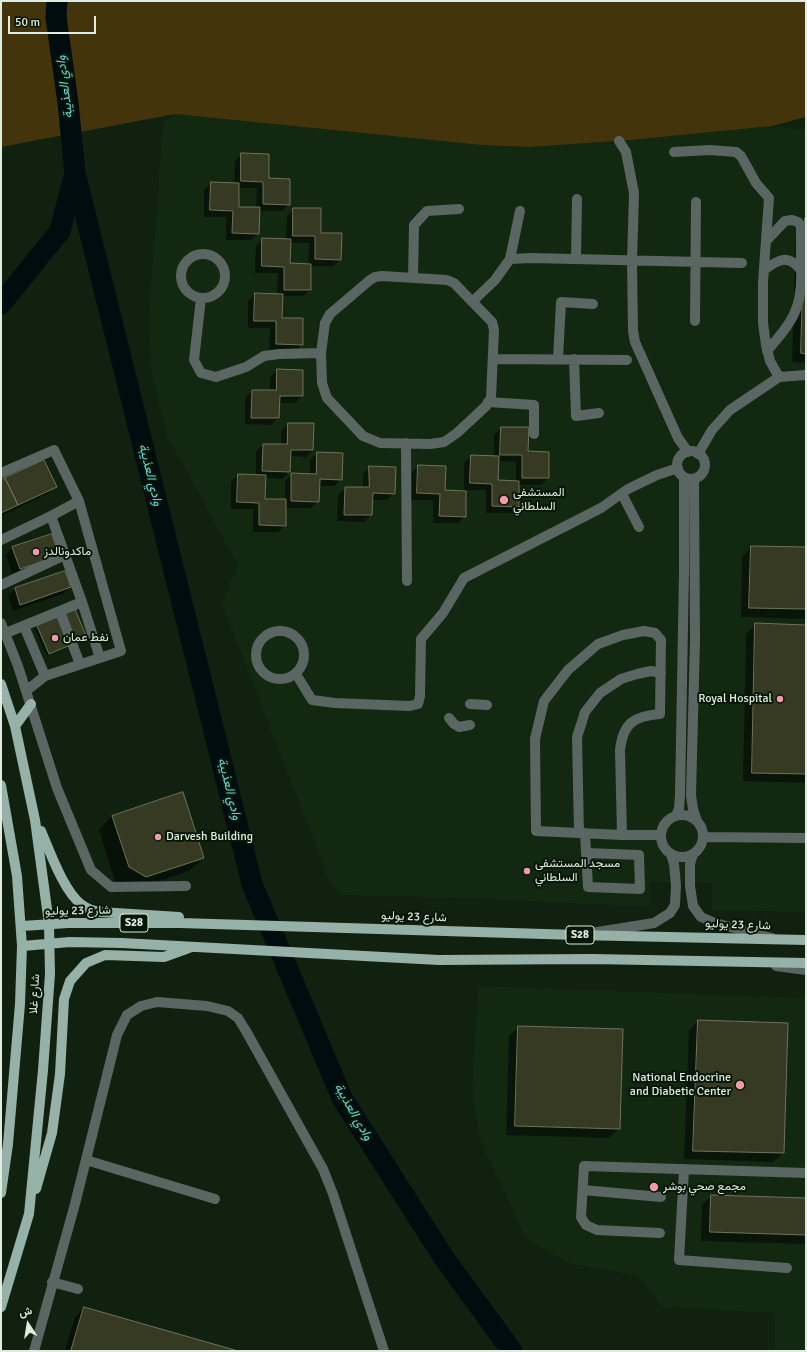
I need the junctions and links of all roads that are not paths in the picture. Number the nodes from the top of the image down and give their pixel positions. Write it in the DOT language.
graph roads {
  1 [pos="619,141"];
  2 [pos="674,152"];
  3 [pos="577,199"];
  4 [pos="696,202"];
  5 [pos="459,209"];
  6 [pos="520,211"];
  7 [pos="766,241"];
  8 [pos="510,259"];
  9 [pos="576,259"];
  10 [pos="632,261"];
  11 [pos="696,262"];
  12 [pos="742,263"];
  13 [pos="764,270"];
  14 [pos="801,270"];
  15 [pos="413,278"];
  16 [pos="200,298"];
  17 [pos="472,301"];
  18 [pos="593,304"];
  19 [pos="695,321"];
  20 [pos="767,351"];
  21 [pos="321,354"];
  22 [pos="493,358"];
  23 [pos="558,359"];
  24 [pos="574,359"];
  25 [pos="627,360"];
  26 [pos="806,375"];
  27 [pos="779,377"];
  28 [pos="488,402"];
  29 [pos="599,413"];
  30 [pos="534,434"];
  31 [pos="406,443"];
  32 [pos="693,453"];
  33 [pos="678,468"];
  34 [pos="1,473"];
  35 [pos="684,477"];
  36 [pos="694,479"];
  37 [pos="622,494"];
  38 [pos="79,501"];
  39 [pos="51,516"];
  40 [pos="639,528"];
  41 [pos="1,540"];
  42 [pos="65,555"];
  43 [pos="407,580"];
  44 [pos="1,585"];
  45 [pos="82,602"];
  46 [pos="60,612"];
  47 [pos="1,623"];
  48 [pos="24,626"];
  49 [pos="6,633"];
  50 [pos="100,658"];
  51 [pos="80,664"];
  52 [pos="661,673"];
  53 [pos="296,674"];
  54 [pos="46,676"];
  55 [pos="1,684"];
  56 [pos="26,691"];
  57 [pos="31,704"];
  58 [pos="470,704"];
  59 [pos="487,705"];
  60 [pos="449,718"];
  61 [pos="470,725"];
  62 [pos="15,726"];
  63 [pos="1,785"];
  64 [pos="676,816"];
  65 [pos="35,820"];
  66 [pos="697,821"];
  67 [pos="582,833"];
  68 [pos="622,835"];
  69 [pos="661,835"];
  70 [pos="704,837"];
  71 [pos="806,838"];
  72 [pos="586,853"];
  73 [pos="671,854"];
  74 [pos="693,854"];
  75 [pos="186,886"];
  76 [pos="49,924"];
  77 [pos="200,924"];
  78 [pos="22,926"];
  79 [pos="577,935"];
  80 [pos="776,939"];
  81 [pos="806,940"];
  82 [pos="50,943"];
  83 [pos="22,946"];
  84 [pos="194,946"];
  85 [pos="742,962"];
  86 [pos="806,963"];
  87 [pos="806,970"];
  88 [pos="86,1160"];
  89 [pos="684,1169"];
  90 [pos="806,1173"];
  91 [pos="583,1190"];
  92 [pos="1,1193"];
  93 [pos="661,1197"];
  94 [pos="215,1199"];
  95 [pos="29,1214"];
  96 [pos="660,1233"];
  97 [pos="787,1268"];
  98 [pos="52,1282"];
  99 [pos="78,1289"];
  100 [pos="1,1307"];
  101 [pos="34,1351"];
  102 [pos="384,1351"];
  1 -- 10 [label="street"];
  2 -- 7 [label="street"];
  3 -- 9 [label="street"];
  4 -- 11 [label="street"];
  5 -- 15 [label="street"];
  6 -- 8 [label="street"];
  7 -- 13 [label="street"];
  7 -- 14 [label="street"];
  8 -- 9 [label="street"];
  8 -- 17 [label="street"];
  9 -- 10 [label="street"];
  10 -- 11 [label="street"];
  10 -- 32 [label="street"];
  11 -- 12 [label="street"];
  11 -- 19 [label="street"];
  13 -- 14 [label="street"];
  13 -- 20 [label="street"];
  14 -- 20 [label="street"];
  15 -- 17 [label="street"];
  15 -- 21 [label="street"];
  16 -- 16 [label="street"];
  16 -- 21 [label="street"];
  17 -- 22 [label="street"];
  18 -- 23 [label="street"];
  20 -- 27 [label="street"];
  21 -- 31 [label="street"];
  22 -- 23 [label="street"];
  22 -- 28 [label="street"];
  23 -- 24 [label="street"];
  24 -- 25 [label="street"];
  24 -- 29 [label="street"];
  26 -- 27 [label="street"];
  27 -- 32 [label="street"];
  28 -- 30 [label="street"];
  28 -- 31 [label="street"];
  31 -- 43 [label="street"];
  32 -- 33 [label="street"];
  32 -- 36 [label="street"];
  33 -- 35 [label="street"];
  33 -- 37 [label="street"];
  34 -- 38 [label="street"];
  35 -- 36 [label="street"];
  35 -- 64 [label="street"];
  36 -- 66 [label="street"];
  37 -- 40 [label="street"];
  37 -- 53 [label="street"];
  38 -- 39 [label="street"];
  38 -- 50 [label="street"];
  39 -- 41 [label="street"];
  39 -- 42 [label="street"];
  42 -- 44 [label="street"];
  42 -- 45 [label="street"];
  45 -- 46 [label="street"];
  45 -- 50 [label="street"];
  46 -- 48 [label="street"];
  46 -- 51 [label="street"];
  47 -- 49 [label="street"];
  48 -- 49 [label="street"];
  48 -- 54 [label="street"];
  49 -- 56 [label="street"];
  50 -- 51 [label="street"];
  51 -- 54 [label="street"];
  52 -- 67 [label="street"];
  52 -- 67 [label="street"];
  52 -- 68 [label="street"];
  53 -- 53 [label="street"];
  54 -- 56 [label="street"];
  55 -- 62 [label="main road, شارع غلا"];
  56 -- 57 [label="street"];
  57 -- 62 [label="main road"];
  57 -- 75 [label="street"];
  58 -- 59 [label="street"];
  60 -- 61 [label="street"];
  62 -- 65 [label="main road, شارع غلا"];
  63 -- 78 [label="main road, شارع غلا"];
  64 -- 66 [label="street"];
  64 -- 69 [label="street"];
  65 -- 76 [label="main road, شارع غلا"];
  65 -- 77 [label="main road"];
  66 -- 70 [label="street"];
  67 -- 68 [label="street"];
  67 -- 72 [label="street"];
  68 -- 69 [label="street"];
  69 -- 73 [label="street"];
  70 -- 71 [label="street"];
  70 -- 74 [label="street"];
  72 -- 72 [label="street"];
  73 -- 74 [label="street"];
  73 -- 79 [label="street"];
  74 -- 80 [label="street"];
  76 -- 77 [label="main road, شارع 23 يوليو / S28"];
  76 -- 78 [label="main road, شارع 23 يوليو / S28"];
  76 -- 82 [label="main road, شارع غلا"];
  77 -- 79 [label="main road, شارع 23 يوليو / S28"];
  78 -- 83 [label="main road, شارع غلا"];
  79 -- 80 [label="main road, شارع 23 يوليو / S28"];
  80 -- 81 [label="main road, شارع 23 يوليو / S28"];
  82 -- 83 [label="main road, S28"];
  82 -- 84 [label="main road, S28"];
  82 -- 95 [label="main road, شارع غلا"];
  83 -- 92 [label="main road, شارع غلا"];
  84 -- 85 [label="main road, S28"];
  84 -- 95 [label="main road"];
  85 -- 86 [label="main road, S28"];
  85 -- 87 [label="street"];
  88 -- 94 [label="street"];
  88 -- 98 [label="street"];
  88 -- 102 [label="street"];
  89 -- 90 [label="street"];
  89 -- 91 [label="street"];
  89 -- 97 [label="street"];
  91 -- 93 [label="street"];
  91 -- 96 [label="street"];
  95 -- 100 [label="main road, شارع غلا"];
  98 -- 99 [label="street"];
  98 -- 101 [label="street"];
}
